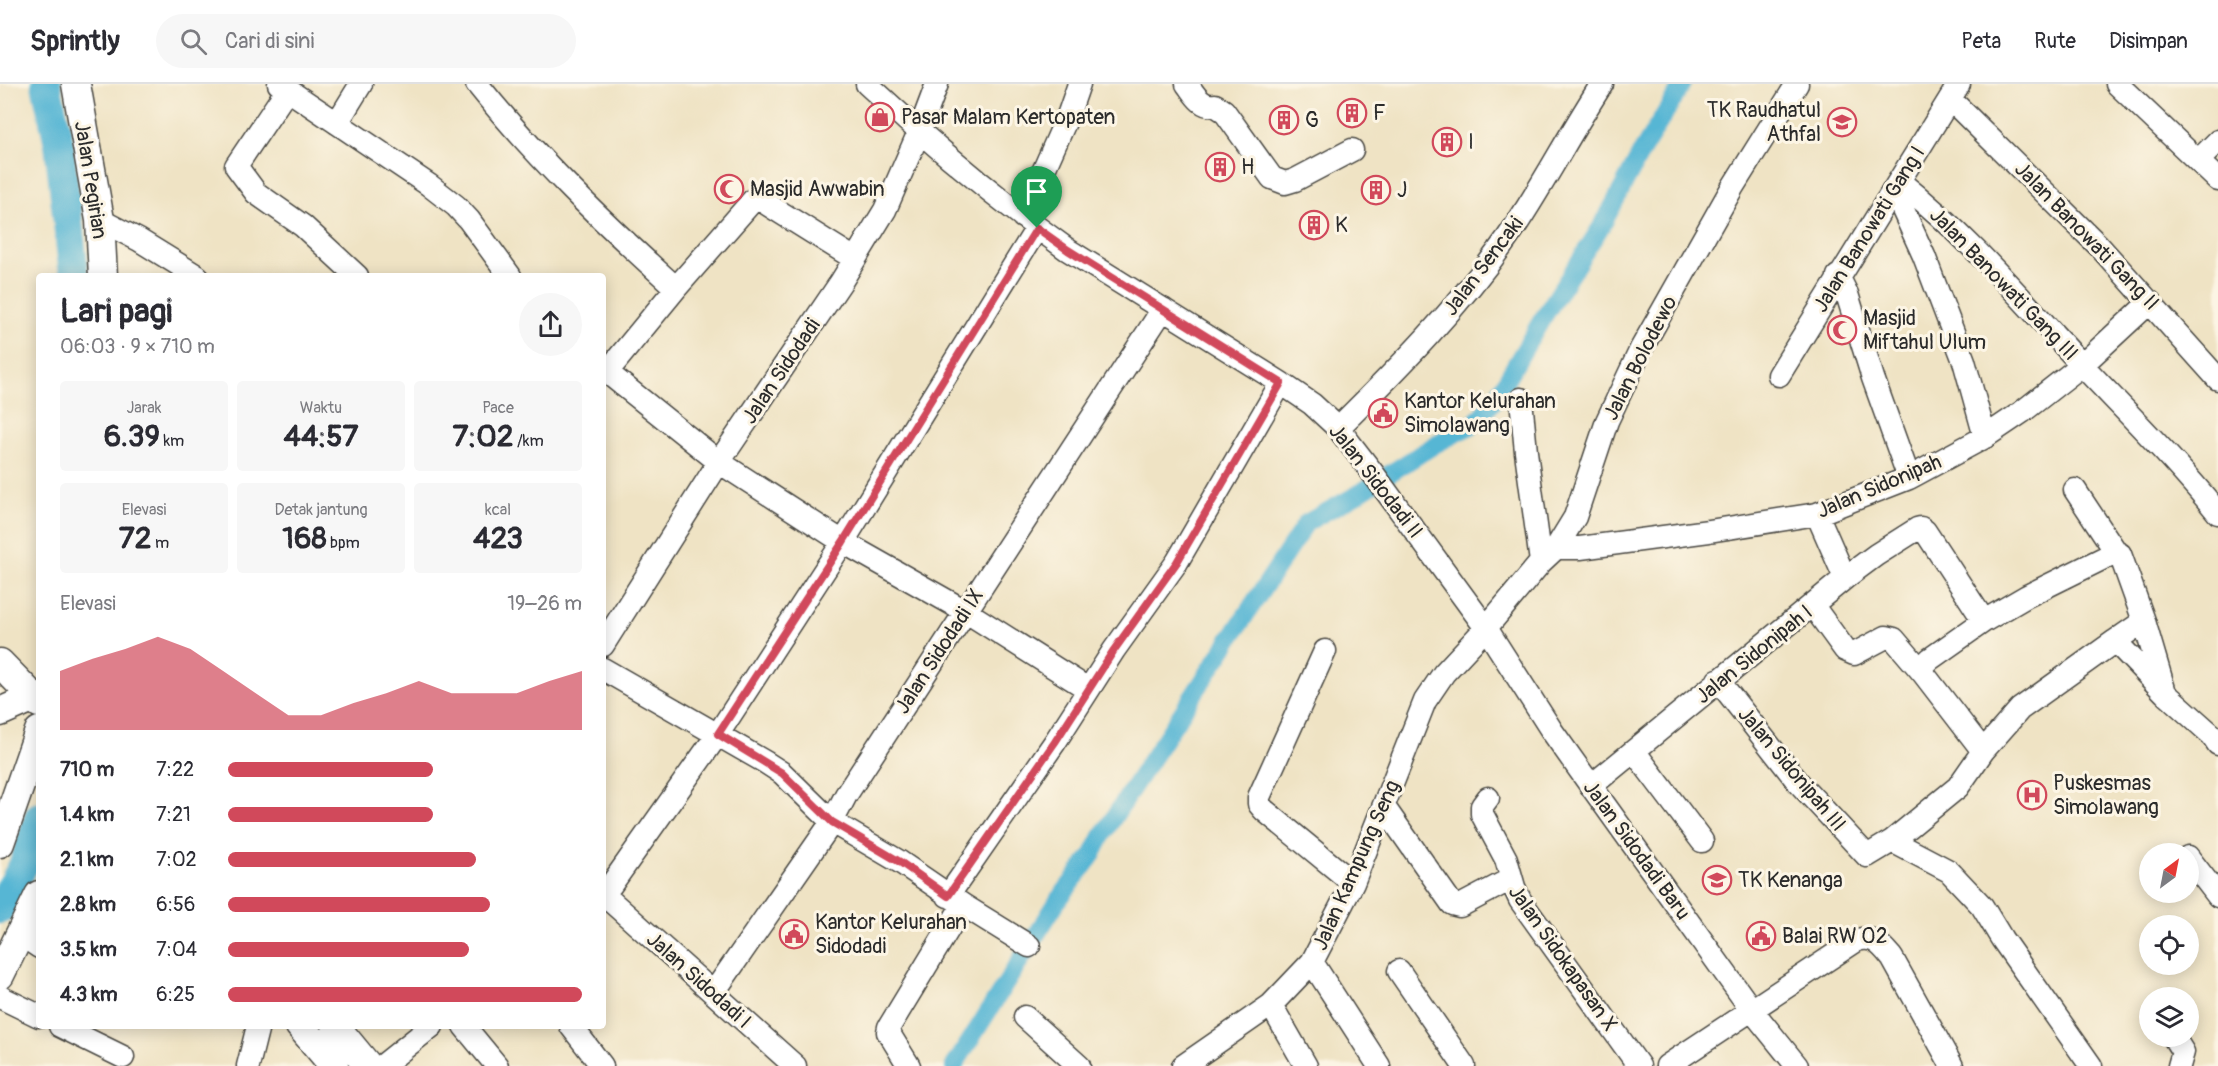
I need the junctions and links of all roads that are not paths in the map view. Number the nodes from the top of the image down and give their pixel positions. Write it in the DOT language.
graph roads {
  1 [pos="76,84"];
  2 [pos="361,84"];
  3 [pos="477,84"];
  4 [pos="867,84"];
  5 [pos="937,84"];
  6 [pos="1079,84"];
  7 [pos="1187,84"];
  8 [pos="1602,84"];
  9 [pos="1797,84"];
  10 [pos="2117,84"];
  11 [pos="283,87"];
  12 [pos="1955,91"];
  13 [pos="337,123"];
  14 [pos="919,132"];
  15 [pos="2218,141"];
  16 [pos="1352,150"];
  17 [pos="2198,161"];
  18 [pos="2218,180"];
  19 [pos="1896,186"];
  20 [pos="100,220"];
  21 [pos="1030,223"];
  22 [pos="855,260"];
  23 [pos="103,273"];
  24 [pos="192,273"];
  25 [pos="354,273"];
  26 [pos="508,273"];
  27 [pos="1838,276"];
  28 [pos="676,288"];
  29 [pos="2150,302"];
  30 [pos="1163,309"];
  31 [pos="2082,365"];
  32 [pos="606,370"];
  33 [pos="606,372"];
  34 [pos="1779,375"];
  35 [pos="2218,379"];
  36 [pos="1281,383"];
  37 [pos="1521,399"];
  38 [pos="1338,428"];
  39 [pos="1985,437"];
  40 [pos="719,462"];
  41 [pos="1909,478"];
  42 [pos="2075,490"];
  43 [pos="2218,513"];
  44 [pos="1817,514"];
  45 [pos="843,542"];
  46 [pos="2116,552"];
  47 [pos="1549,555"];
  48 [pos="1845,579"];
  49 [pos="1813,606"];
  50 [pos="965,611"];
  51 [pos="1984,621"];
  52 [pos="2144,621"];
  53 [pos="1486,628"];
  54 [pos="606,640"];
  55 [pos="2115,641"];
  56 [pos="1325,651"];
  57 [pos="0,663"];
  58 [pos="606,671"];
  59 [pos="1923,673"];
  60 [pos="1718,680"];
  61 [pos="1088,689"];
  62 [pos="2165,693"];
  63 [pos="36,700"];
  64 [pos="0,712"];
  65 [pos="718,734"];
  66 [pos="2216,738"];
  67 [pos="36,740"];
  68 [pos="1634,751"];
  69 [pos="1983,752"];
  70 [pos="1591,786"];
  71 [pos="1488,798"];
  72 [pos="1384,807"];
  73 [pos="832,822"];
  74 [pos="1702,841"];
  75 [pos="1892,841"];
  76 [pos="0,843"];
  77 [pos="2199,871"];
  78 [pos="1511,879"];
  79 [pos="1353,883"];
  80 [pos="606,890"];
  81 [pos="606,896"];
  82 [pos="2218,896"];
  83 [pos="955,900"];
  84 [pos="36,909"];
  85 [pos="29,941"];
  86 [pos="1029,946"];
  87 [pos="1312,962"];
  88 [pos="1399,971"];
  89 [pos="0,975"];
  90 [pos="714,992"];
  91 [pos="0,998"];
  92 [pos="1271,1005"];
  93 [pos="1751,1009"];
  94 [pos="36,1015"];
  95 [pos="1025,1017"];
  96 [pos="66,1029"];
  97 [pos="257,1029"];
  98 [pos="308,1029"];
  99 [pos="428,1029"];
  100 [pos="466,1029"];
  101 [pos="573,1029"];
  102 [pos="333,1039"];
  103 [pos="2180,1047"];
  104 [pos="123,1057"];
  105 [pos="248,1066"];
  106 [pos="368,1066"];
  107 [pos="382,1066"];
  108 [pos="497,1066"];
  109 [pos="602,1066"];
  110 [pos="795,1066"];
  111 [pos="909,1066"];
  112 [pos="1079,1066"];
  113 [pos="1183,1066"];
  114 [pos="1306,1066"];
  115 [pos="1379,1066"];
  116 [pos="1464,1066"];
  117 [pos="1640,1066"];
  118 [pos="1667,1066"];
  119 [pos="1797,1066"];
  120 [pos="1952,1066"];
  121 [pos="2091,1066"];
  122 [pos="2179,1066"];
  1 -- 20 [label="main road, Jalan Pegirian"];
  2 -- 13 [label="street"];
  3 -- 28 [label="street"];
  4 -- 14 [label="street, Jalan Sidodadi II"];
  5 -- 14 [label="street, Jalan Sidodadi"];
  6 -- 21 [label="street"];
  7 -- 16 [label="street"];
  8 -- 38 [label="street, Jalan Sencaki"];
  9 -- 47 [label="street, Jalan Bolodewo"];
  10 -- 17 [label="street"];
  11 -- 13 [label="street"];
  11 -- 25 [label="street"];
  12 -- 19 [label="street, Jalan Banowati Gang I"];
  12 -- 29 [label="street, Jalan Banowati Gang II"];
  13 -- 26 [label="street"];
  14 -- 21 [label="street, Jalan Sidodadi II"];
  14 -- 22 [label="street, Jalan Sidodadi"];
  15 -- 17 [label="street"];
  17 -- 18 [label="street"];
  19 -- 27 [label="street, Jalan Banowati Gang I"];
  19 -- 31 [label="street, Jalan Banowati Gang III"];
  19 -- 39 [label="street"];
  20 -- 23 [label="main road, Jalan Pegirian"];
  20 -- 24 [label="street"];
  21 -- 30 [label="street, Jalan Sidodadi II"];
  21 -- 45 [label="street"];
  22 -- 28 [label="street"];
  22 -- 40 [label="street, Jalan Sidodadi"];
  27 -- 34 [label="street, Jalan Banowati Gang I"];
  27 -- 41 [label="street"];
  28 -- 32 [label="street"];
  29 -- 31 [label="street, Jalan Sidonipah"];
  29 -- 35 [label="street, Jalan Banowati Gang II"];
  30 -- 36 [label="street, Jalan Sidodadi II"];
  30 -- 50 [label="street, Jalan Sidodadi IX"];
  31 -- 39 [label="street, Jalan Sidonipah"];
  31 -- 43 [label="street, Jalan Banowati Gang III"];
  33 -- 40 [label="street"];
  36 -- 38 [label="street, Jalan Sidodadi II"];
  36 -- 61 [label="street"];
  37 -- 47 [label="street"];
  38 -- 53 [label="street, Jalan Sidodadi II"];
  39 -- 41 [label="street, Jalan Sidonipah"];
  40 -- 45 [label="street"];
  40 -- 54 [label="street, Jalan Sidodadi"];
  41 -- 44 [label="street, Jalan Sidonipah"];
  42 -- 46 [label="street"];
  44 -- 47 [label="street, Jalan Sidonipah"];
  44 -- 48 [label="street"];
  45 -- 50 [label="street"];
  45 -- 65 [label="street"];
  46 -- 51 [label="street"];
  46 -- 52 [label="street"];
  47 -- 53 [label="street, Jalan Bolodewo"];
  48 -- 49 [label="street, Jalan Sidonipah I"];
  48 -- 51 [label="street, Jalan Sidonipah I"];
  49 -- 59 [label="street"];
  49 -- 60 [label="street, Jalan Sidonipah I"];
  50 -- 61 [label="street"];
  50 -- 73 [label="street, Jalan Sidodadi IX"];
  51 -- 59 [label="street"];
  52 -- 55 [label="street"];
  52 -- 62 [label="street"];
  53 -- 70 [label="street, Jalan Sidodadi Baru"];
  53 -- 72 [label="street, Jalan Kampung Seng"];
  55 -- 62 [label="street"];
  55 -- 69 [label="street"];
  56 -- 79 [label="street"];
  57 -- 63 [label="main road"];
  58 -- 65 [label="street"];
  59 -- 69 [label="street"];
  60 -- 68 [label="street, Jalan Sidonipah I"];
  60 -- 75 [label="street, Jalan Sidonipah III"];
  61 -- 83 [label="street"];
  62 -- 66 [label="street"];
  63 -- 64 [label="main road"];
  65 -- 73 [label="street"];
  65 -- 80 [label="street"];
  67 -- 76 [label="main road"];
  68 -- 70 [label="street, Jalan Sidonipah I"];
  68 -- 74 [label="street"];
  69 -- 75 [label="street"];
  70 -- 93 [label="street, Jalan Sidodadi Baru"];
  71 -- 78 [label="street"];
  72 -- 78 [label="street, Jalan Sidokapasan X"];
  72 -- 79 [label="street, Jalan Kampung Seng"];
  73 -- 83 [label="street"];
  73 -- 90 [label="street, Jalan Sidodadi IX"];
  75 -- 121 [label="street"];
  77 -- 82 [label="street"];
  78 -- 117 [label="street, Jalan Sidokapasan X"];
  79 -- 87 [label="street, Jalan Kampung Seng"];
  81 -- 90 [label="street, Jalan Sidodadi I"];
  83 -- 86 [label="street"];
  83 -- 111 [label="street"];
  84 -- 85 [label="main road"];
  85 -- 89 [label="main road"];
  87 -- 92 [label="street, Jalan Kampung Seng"];
  87 -- 115 [label="street"];
  88 -- 116 [label="street"];
  90 -- 110 [label="street, Jalan Sidodadi I"];
  91 -- 94 [label="street"];
  92 -- 113 [label="street, Jalan Kampung Seng"];
  92 -- 114 [label="street"];
  93 -- 118 [label="street"];
  93 -- 119 [label="street, Jalan Sidodadi Baru"];
  93 -- 120 [label="street"];
  95 -- 112 [label="street"];
  96 -- 104 [label="street"];
  97 -- 105 [label="street"];
  98 -- 102 [label="main road"];
  99 -- 107 [label="street"];
  100 -- 108 [label="street"];
  101 -- 109 [label="street"];
  102 -- 106 [label="main road"];
  103 -- 122 [label="street"];
}
